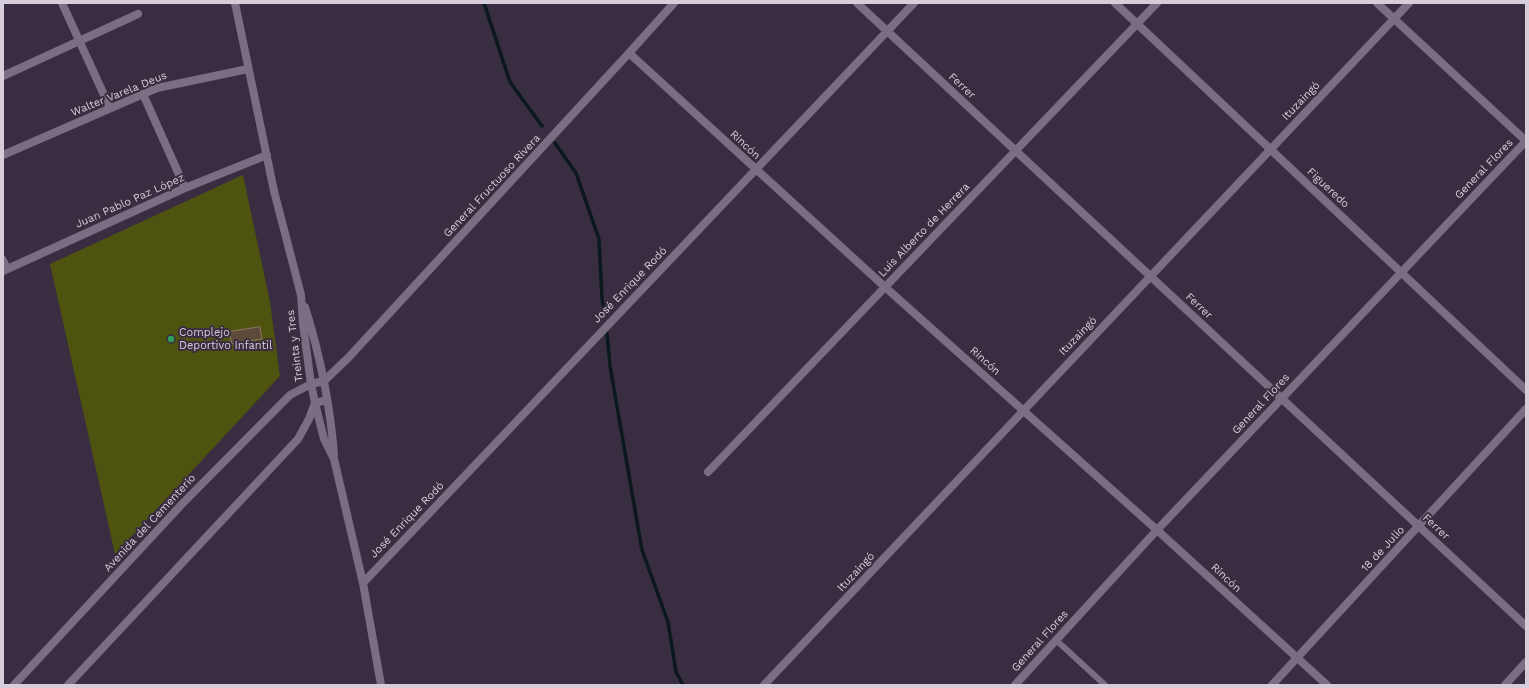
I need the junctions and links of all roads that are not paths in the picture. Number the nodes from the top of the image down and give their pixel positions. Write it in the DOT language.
graph roads {
  1 [pos="62,3"];
  2 [pos="235,3"];
  3 [pos="674,3"];
  4 [pos="857,3"];
  5 [pos="914,3"];
  6 [pos="1115,3"];
  7 [pos="1157,3"];
  8 [pos="1377,3"];
  9 [pos="1409,3"];
  10 [pos="138,14"];
  11 [pos="1394,19"];
  12 [pos="1136,24"];
  13 [pos="887,31"];
  14 [pos="79,42"];
  15 [pos="629,53"];
  16 [pos="248,69"];
  17 [pos="3,76"];
  18 [pos="143,94"];
  19 [pos="110,108"];
  20 [pos="1526,141"];
  21 [pos="1270,148"];
  22 [pos="1015,150"];
  23 [pos="3,155"];
  24 [pos="267,155"];
  25 [pos="756,170"];
  26 [pos="185,188"];
  27 [pos="3,260"];
  28 [pos="5,270"];
  29 [pos="1401,272"];
  30 [pos="1150,276"];
  31 [pos="885,286"];
  32 [pos="301,295"];
  33 [pos="324,381"];
  34 [pos="311,384"];
  35 [pos="1526,390"];
  36 [pos="1282,398"];
  37 [pos="327,400"];
  38 [pos="315,403"];
  39 [pos="1526,409"];
  40 [pos="1023,410"];
  41 [pos="334,459"];
  42 [pos="708,472"];
  43 [pos="1419,526"];
  44 [pos="1157,530"];
  45 [pos="363,583"];
  46 [pos="1526,626"];
  47 [pos="1056,640"];
  48 [pos="1297,658"];
  49 [pos="1526,662"];
  50 [pos="14,685"];
  51 [pos="68,685"];
  52 [pos="381,685"];
  53 [pos="764,685"];
  54 [pos="1015,685"];
  55 [pos="1105,685"];
  56 [pos="1272,685"];
  57 [pos="1328,685"];
  58 [pos="1505,685"];
  1 -- 14 [label="street"];
  2 -- 16 [label="street, Treinta y Tres"];
  3 -- 15 [label="street, General Fructuoso Rivera"];
  4 -- 13 [label="street, Ferrer"];
  5 -- 13 [label="street, José Enrique Rodó"];
  6 -- 12 [label="street, Figueredo"];
  7 -- 12 [label="street, Luis Alberto de Herrera"];
  8 -- 11 [label="street"];
  9 -- 11 [label="street, Ituzaingó"];
  10 -- 14 [label="street"];
  11 -- 20 [label="street"];
  11 -- 21 [label="street, Ituzaingó"];
  12 -- 21 [label="street, Figueredo"];
  12 -- 22 [label="street, Luis Alberto de Herrera"];
  13 -- 22 [label="street, Ferrer"];
  13 -- 25 [label="street, José Enrique Rodó"];
  14 -- 17 [label="street"];
  14 -- 19 [label="street"];
  15 -- 25 [label="street, Rincón"];
  15 -- 33 [label="street, General Fructuoso Rivera"];
  16 -- 18 [label="street, Walter Varela Deus"];
  16 -- 24 [label="street, Treinta y Tres"];
  18 -- 19 [label="street, Walter Varela Deus"];
  18 -- 26 [label="street"];
  19 -- 23 [label="street, Walter Varela Deus"];
  20 -- 29 [label="street, General Flores"];
  21 -- 29 [label="street, Figueredo"];
  21 -- 30 [label="street, Ituzaingó"];
  22 -- 30 [label="street, Ferrer"];
  22 -- 31 [label="street, Luis Alberto de Herrera"];
  24 -- 26 [label="street, Juan Pablo Paz López"];
  24 -- 32 [label="street, Treinta y Tres"];
  25 -- 31 [label="street, Rincón"];
  25 -- 45 [label="street, José Enrique Rodó"];
  26 -- 28 [label="street, Juan Pablo Paz López"];
  27 -- 28 [label="street"];
  29 -- 35 [label="street, Figueredo"];
  29 -- 36 [label="street, General Flores"];
  30 -- 36 [label="street, Ferrer"];
  30 -- 40 [label="street, Ituzaingó"];
  31 -- 40 [label="street, Rincón"];
  31 -- 42 [label="street, Luis Alberto de Herrera"];
  32 -- 33 [label="street"];
  32 -- 34 [label="street, Treinta y Tres"];
  33 -- 34 [label="street, Avenida del Cementerio"];
  33 -- 37 [label="street"];
  34 -- 38 [label="street, Treinta y Tres"];
  34 -- 50 [label="street, Avenida del Cementerio"];
  36 -- 43 [label="street, Ferrer"];
  36 -- 44 [label="street, General Flores"];
  37 -- 38 [label="street"];
  37 -- 41 [label="street"];
  38 -- 41 [label="street, Treinta y Tres"];
  38 -- 51 [label="street"];
  39 -- 43 [label="street, 18 de Julio"];
  40 -- 44 [label="street, Rincón"];
  40 -- 53 [label="street, Ituzaingó"];
  41 -- 45 [label="street, Treinta y Tres"];
  43 -- 46 [label="street, Ferrer"];
  43 -- 48 [label="street, 18 de Julio"];
  44 -- 47 [label="street, General Flores"];
  44 -- 48 [label="street, Rincón"];
  45 -- 52 [label="street, Treinta y Tres"];
  47 -- 54 [label="street, General Flores"];
  47 -- 55 [label="lane"];
  48 -- 56 [label="street, 18 de Julio"];
  48 -- 57 [label="street, Rincón"];
  49 -- 58 [label="street"];
}
